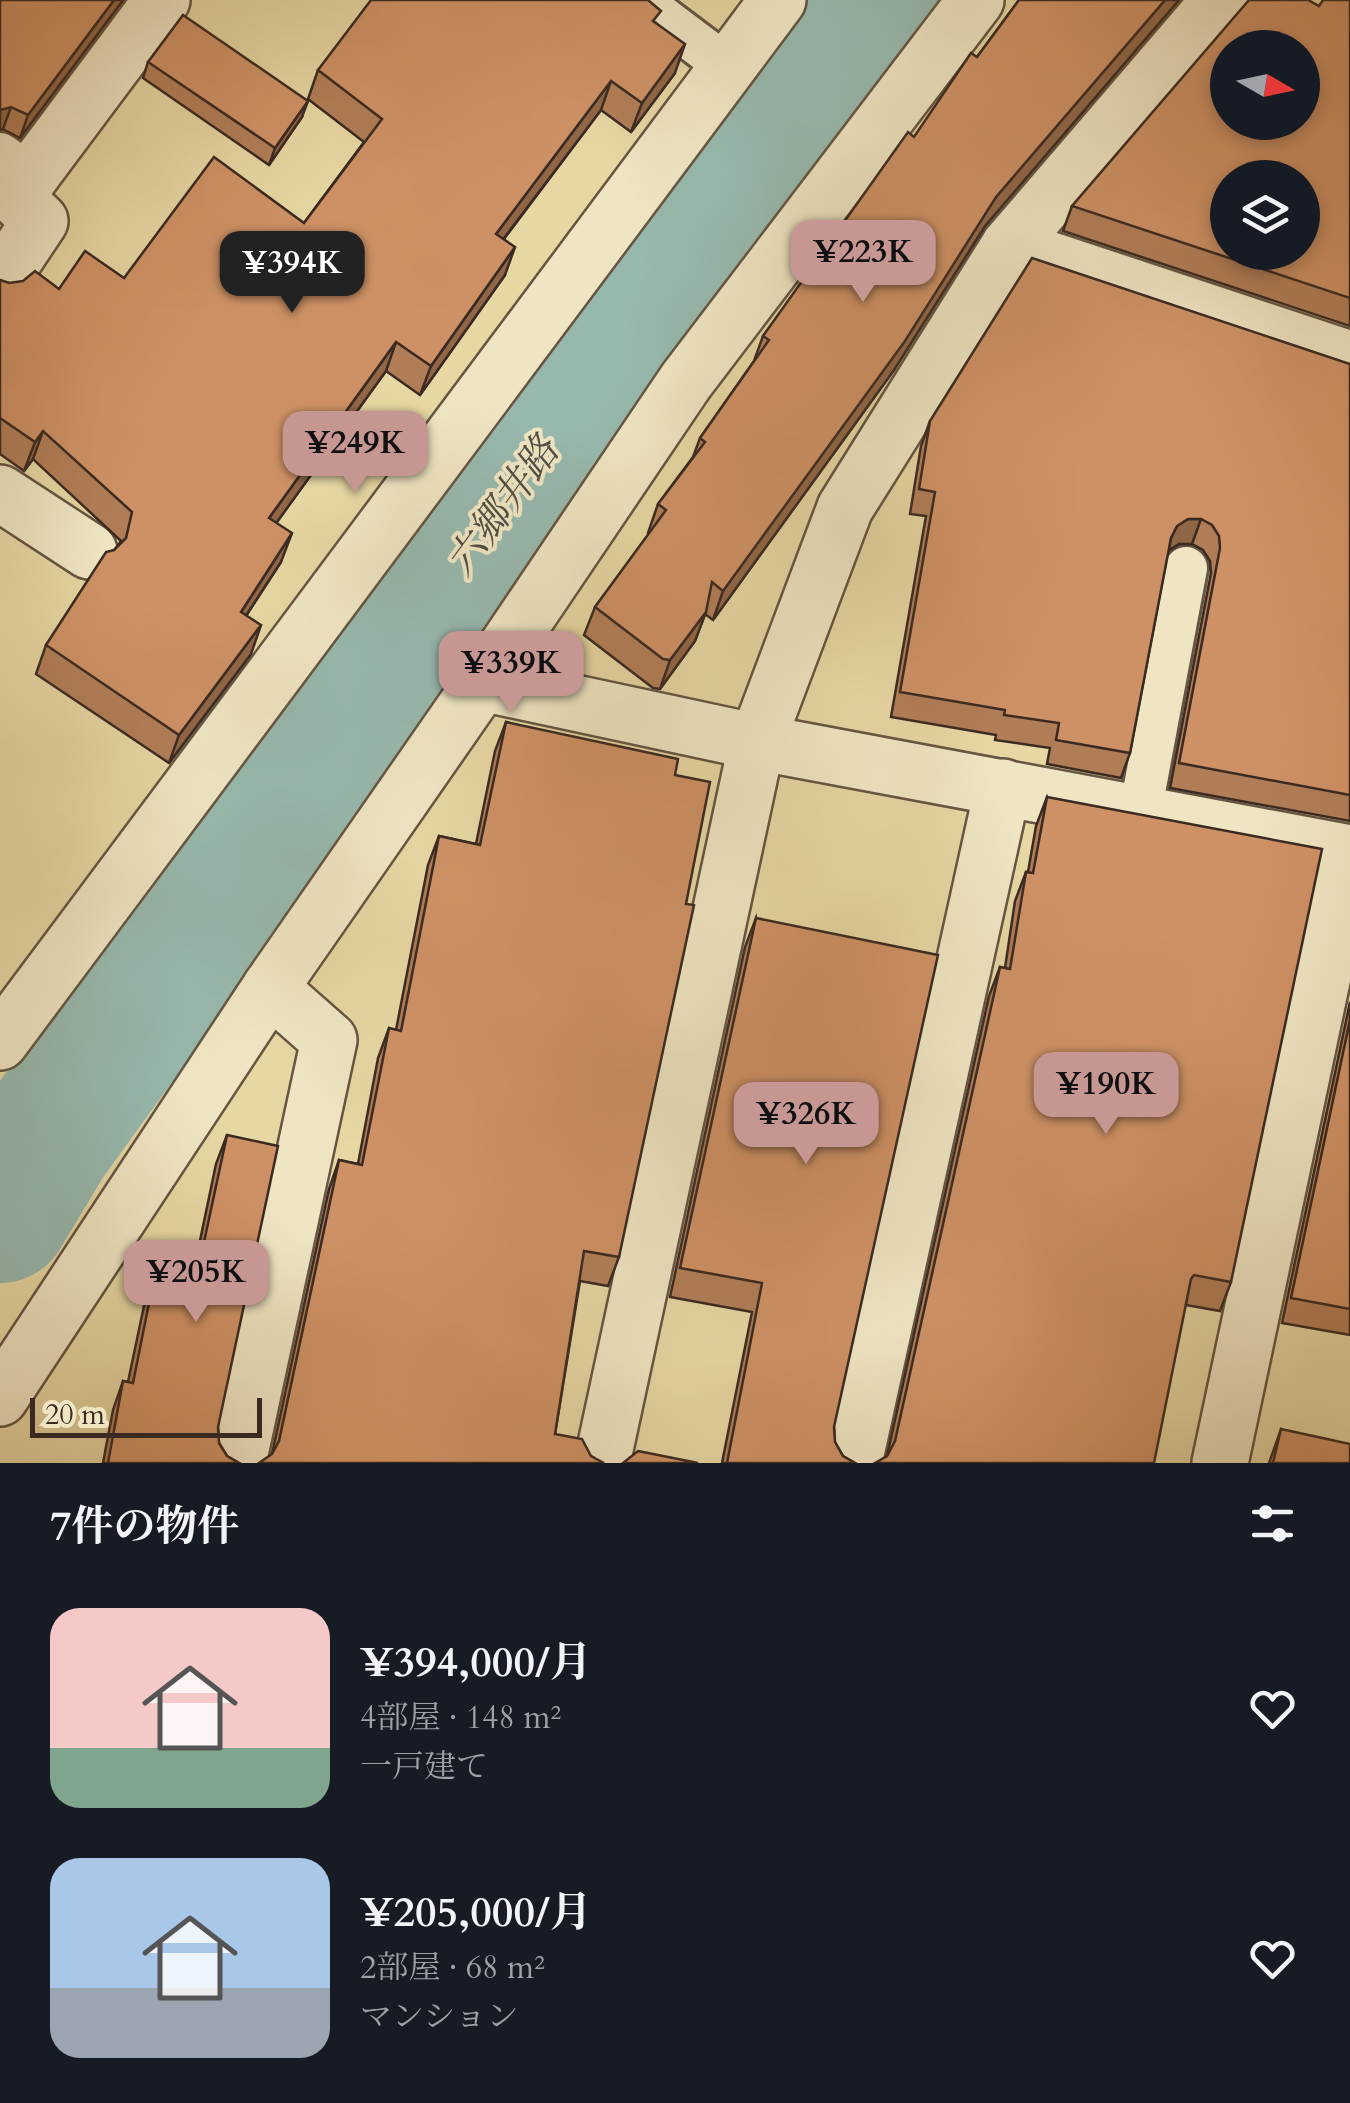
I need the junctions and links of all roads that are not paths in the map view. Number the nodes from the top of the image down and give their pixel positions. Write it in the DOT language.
graph roads {
  1 [pos="162,0"];
  2 [pos="639,0"];
  3 [pos="778,0"];
  4 [pos="976,0"];
  5 [pos="1220,0"];
  6 [pos="728,67"];
  7 [pos="16,165"];
  8 [pos="1009,246"];
  9 [pos="0,281"];
  10 [pos="1350,358"];
  11 [pos="0,493"];
  12 [pos="89,550"];
  13 [pos="1186,568"];
  14 [pos="482,683"];
  15 [pos="757,742"];
  16 [pos="1003,787"];
  17 [pos="1140,814"];
  18 [pos="1350,853"];
  19 [pos="270,988"];
  20 [pos="0,1042"];
  21 [pos="0,1398"];
  22 [pos="238,1463"];
  23 [pos="602,1463"];
  24 [pos="854,1463"];
  25 [pos="1220,1463"];
  1 -- 7 [label="street"];
  2 -- 6 [label="lane"];
  3 -- 6 [label="street"];
  4 -- 14 [label="street"];
  5 -- 8 [label="street"];
  6 -- 20 [label="street"];
  7 -- 9 [label="street"];
  8 -- 10 [label="street"];
  8 -- 15 [label="street"];
  11 -- 12 [label="street"];
  13 -- 17 [label="lane"];
  14 -- 15 [label="street"];
  14 -- 19 [label="street"];
  15 -- 16 [label="street"];
  15 -- 23 [label="street"];
  16 -- 17 [label="street"];
  16 -- 24 [label="street"];
  17 -- 18 [label="street"];
  18 -- 25 [label="street"];
  19 -- 21 [label="street"];
  19 -- 22 [label="street"];
}
